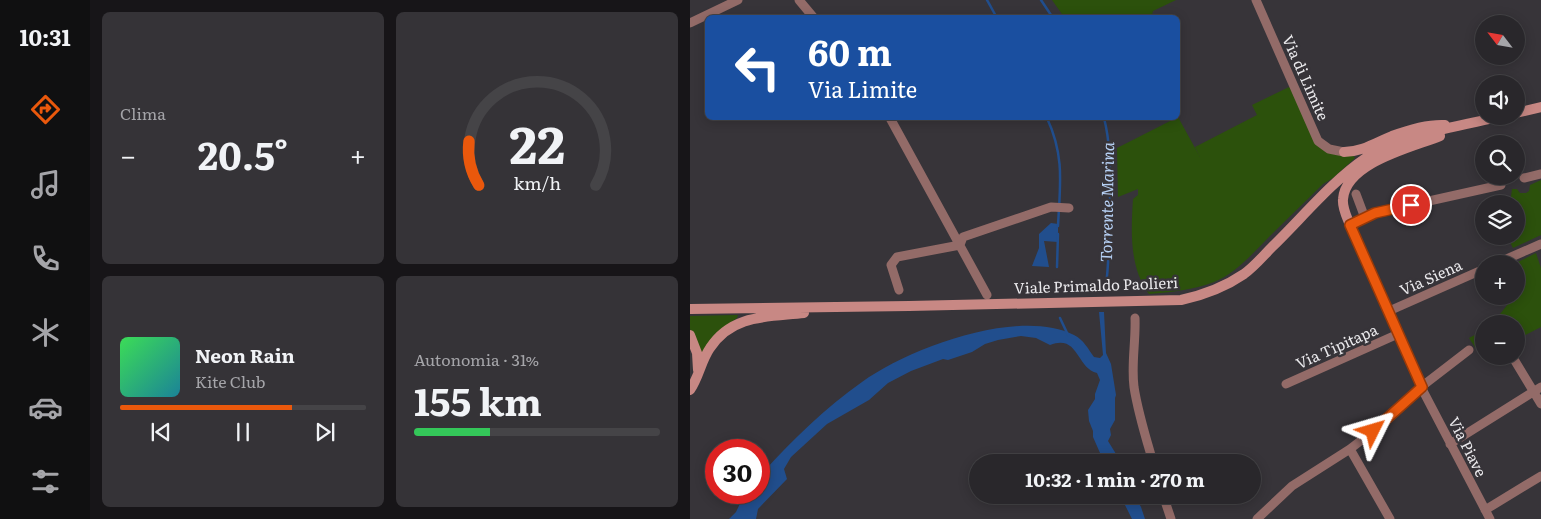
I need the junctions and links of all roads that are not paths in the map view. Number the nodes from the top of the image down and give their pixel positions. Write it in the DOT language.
graph roads {
  1 [pos="738,0"];
  2 [pos="798,0"];
  3 [pos="1256,0"];
  4 [pos="707,15"];
  5 [pos="811,15"];
  6 [pos="705,16"];
  7 [pos="690,23"];
  8 [pos="1541,107"];
  9 [pos="1525,111"];
  10 [pos="891,120"];
  11 [pos="1475,123"];
  12 [pos="1456,127"];
  13 [pos="1344,152"];
  14 [pos="1541,174"];
  15 [pos="1525,178"];
  16 [pos="1501,185"];
  17 [pos="1356,194"];
  18 [pos="1069,208"];
  19 [pos="1365,218"];
  20 [pos="1350,225"];
  21 [pos="960,244"];
  22 [pos="1541,244"];
  23 [pos="1516,255"];
  24 [pos="1475,273"];
  25 [pos="899,290"];
  26 [pos="987,295"];
  27 [pos="839,307"];
  28 [pos="690,309"];
  29 [pos="1389,312"];
  30 [pos="1135,318"];
  31 [pos="1398,334"];
  32 [pos="690,336"];
  33 [pos="1469,350"];
  34 [pos="1519,365"];
  35 [pos="698,372"];
  36 [pos="1286,384"];
  37 [pos="1422,387"];
  38 [pos="1537,389"];
  39 [pos="690,390"];
  40 [pos="1541,404"];
  41 [pos="1450,444"];
  42 [pos="1350,449"];
  43 [pos="1151,454"];
  44 [pos="1541,476"];
  45 [pos="1166,504"];
  46 [pos="1485,510"];
  47 [pos="1171,519"];
  48 [pos="1257,519"];
  49 [pos="1390,519"];
  50 [pos="1490,519"];
  1 -- 4 [label="street"];
  2 -- 5 [label="street"];
  3 -- 13 [label="street, Via di Limite"];
  6 -- 7 [label="street"];
  8 -- 9 [label="main road"];
  10 -- 21 [label="street"];
  11 -- 12 [label="main road, Viale Primaldo Paolieri"];
  12 -- 13 [label="main road"];
  12 -- 20 [label="main road"];
  12 -- 27 [label="main road, Viale Primaldo Paolieri"];
  14 -- 15 [label="street"];
  16 -- 19 [label="street"];
  17 -- 19 [label="street"];
  18 -- 21 [label="street"];
  19 -- 20 [label="street"];
  20 -- 29 [label="street, Via Piave"];
  21 -- 25 [label="street"];
  21 -- 26 [label="street"];
  22 -- 23 [label="street"];
  24 -- 29 [label="street, Via Siena"];
  27 -- 28 [label="main road, Viale Primaldo Paolieri"];
  27 -- 35 [label="main road"];
  29 -- 31 [label="street, Via Piave"];
  30 -- 43 [label="street"];
  31 -- 36 [label="street, Via Tipitapa"];
  31 -- 37 [label="street, Via Piave"];
  32 -- 35 [label="main road"];
  33 -- 37 [label="street"];
  34 -- 38 [label="street"];
  35 -- 39 [label="main road"];
  37 -- 41 [label="street, Via Piave"];
  37 -- 42 [label="street"];
  38 -- 40 [label="street"];
  38 -- 41 [label="street"];
  41 -- 46 [label="street, Via Piave"];
  42 -- 48 [label="street"];
  42 -- 49 [label="street"];
  44 -- 46 [label="street"];
  45 -- 47 [label="street"];
  46 -- 50 [label="street, Via Piave"];
}
